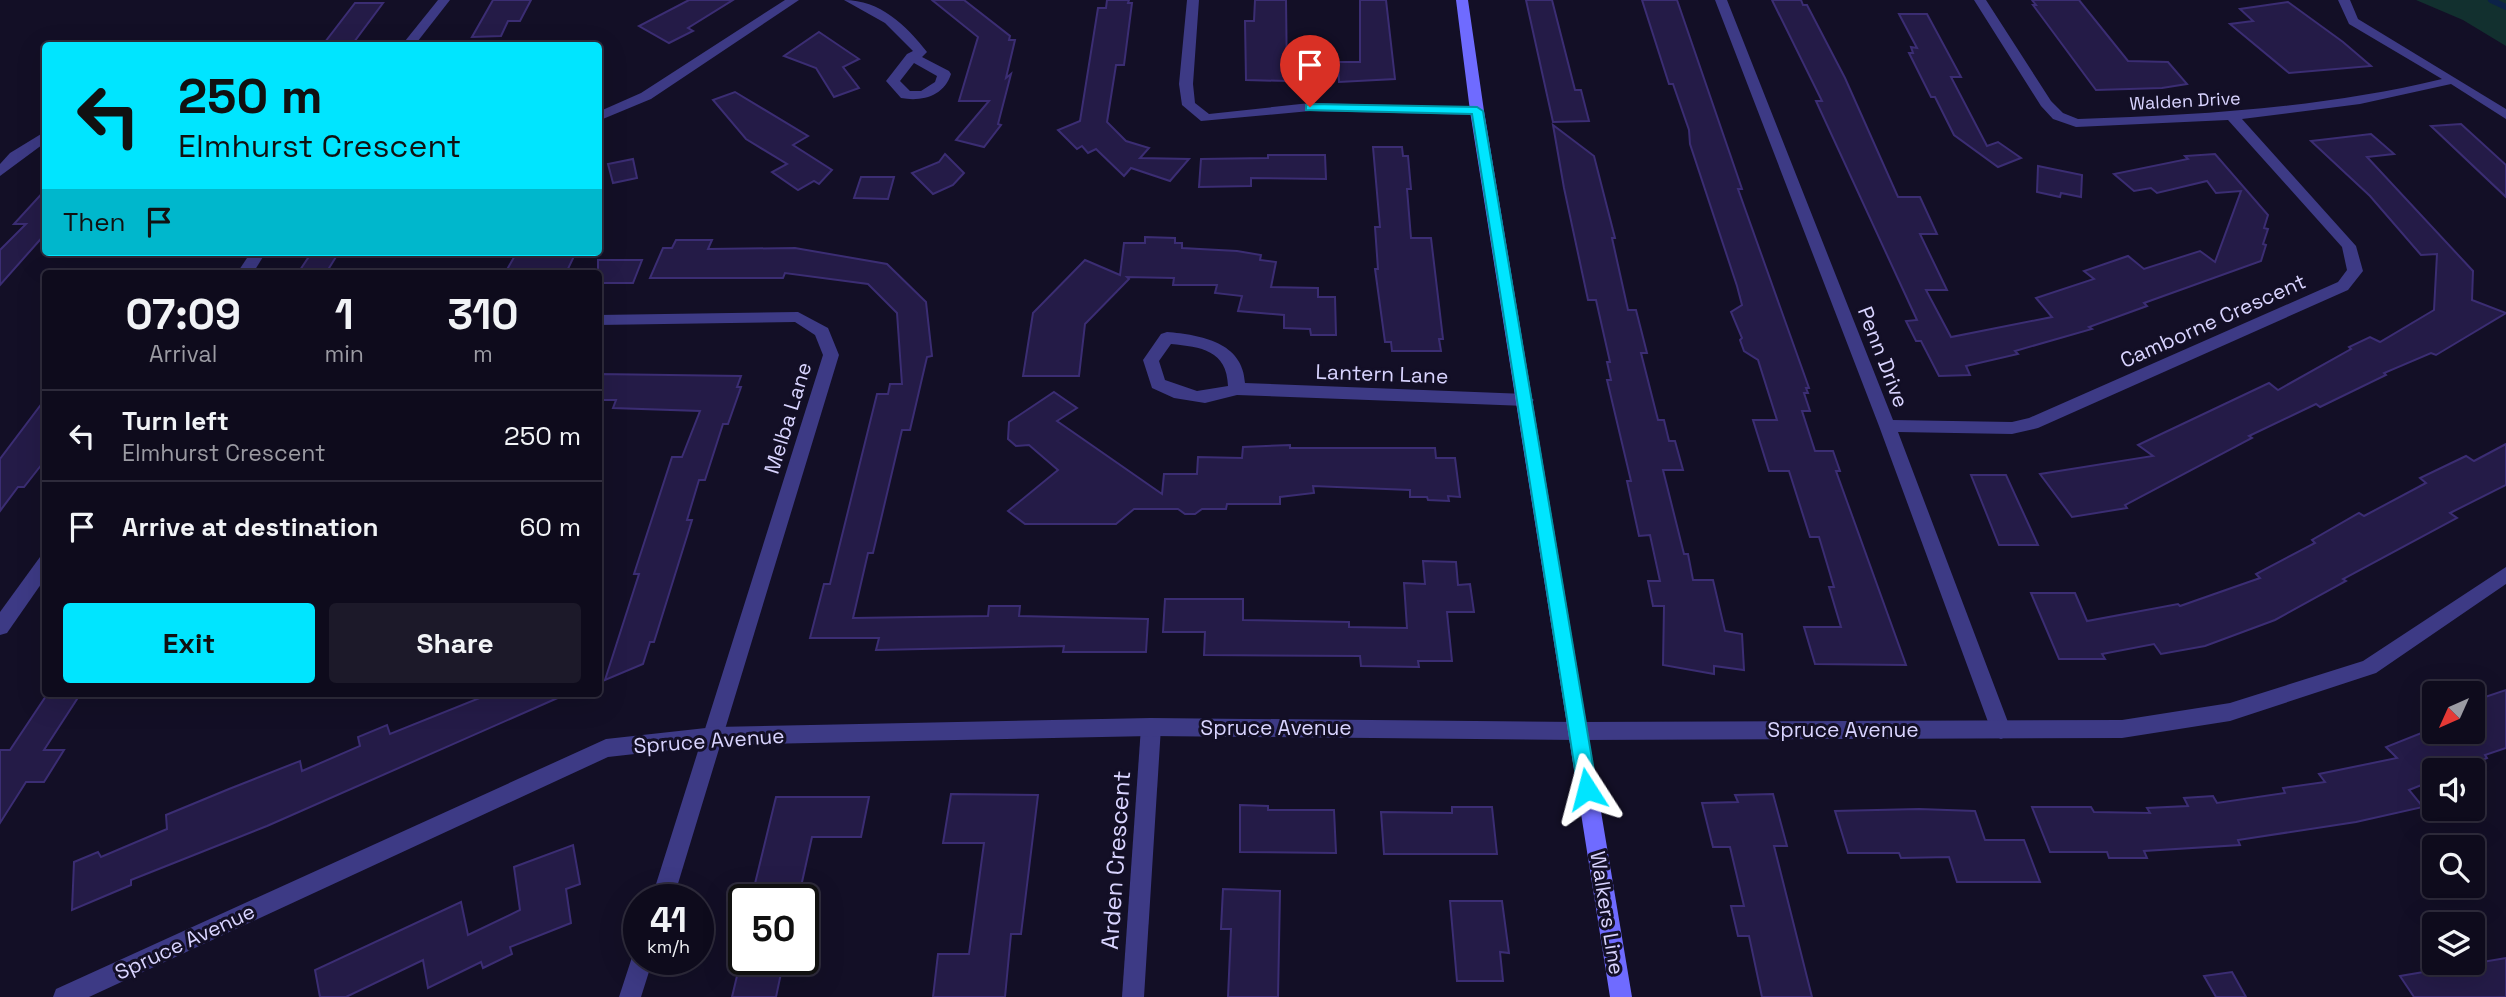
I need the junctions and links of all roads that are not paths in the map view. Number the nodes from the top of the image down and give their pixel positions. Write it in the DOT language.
graph roads {
  1 [pos="444,0"];
  2 [pos="793,0"];
  3 [pos="850,0"];
  4 [pos="1193,0"];
  5 [pos="1462,0"];
  6 [pos="1721,0"];
  7 [pos="1980,0"];
  8 [pos="2344,0"];
  9 [pos="410,42"];
  10 [pos="912,57"];
  11 [pos="2453,80"];
  12 [pos="1477,111"];
  13 [pos="602,115"];
  14 [pos="2506,115"];
  15 [pos="2233,117"];
  16 [pos="42,136"];
  17 [pos="0,172"];
  18 [pos="602,320"];
  19 [pos="1237,389"];
  20 [pos="1526,400"];
  21 [pos="1887,426"];
  22 [pos="42,568"];
  23 [pos="2506,574"];
  24 [pos="0,627"];
  25 [pos="1151,727"];
  26 [pos="1578,730"];
  27 [pos="2001,730"];
  28 [pos="715,736"];
  29 [pos="667,884"];
  30 [pos="637,975"];
  31 [pos="64,997"];
  32 [pos="630,997"];
  33 [pos="1133,997"];
  34 [pos="1621,997"];
  1 -- 9 [label="street"];
  2 -- 13 [label="street"];
  3 -- 10 [label="street"];
  4 -- 12 [label="street"];
  5 -- 12 [label="main road, Walkers Line"];
  6 -- 21 [label="street, Penn Drive"];
  7 -- 15 [label="street, Walden Drive"];
  8 -- 11 [label="street"];
  11 -- 14 [label="street"];
  11 -- 15 [label="street, Walden Drive"];
  12 -- 20 [label="main road, Walkers Line"];
  15 -- 21 [label="street, Camborne Crescent"];
  16 -- 17 [label="street"];
  18 -- 28 [label="street, Melba Lane"];
  19 -- 19 [label="street, Lantern Lane"];
  19 -- 20 [label="street, Lantern Lane"];
  20 -- 26 [label="main road, Walkers Line"];
  21 -- 27 [label="street, Penn Drive"];
  22 -- 24 [label="street"];
  23 -- 27 [label="street, Spruce Avenue"];
  25 -- 26 [label="street, Spruce Avenue"];
  25 -- 28 [label="street, Spruce Avenue"];
  25 -- 33 [label="street, Arden Crescent"];
  26 -- 27 [label="street, Spruce Avenue"];
  26 -- 34 [label="main road, Walkers Line"];
  28 -- 29 [label="street"];
  28 -- 31 [label="street, Spruce Avenue"];
  30 -- 32 [label="street"];
}
